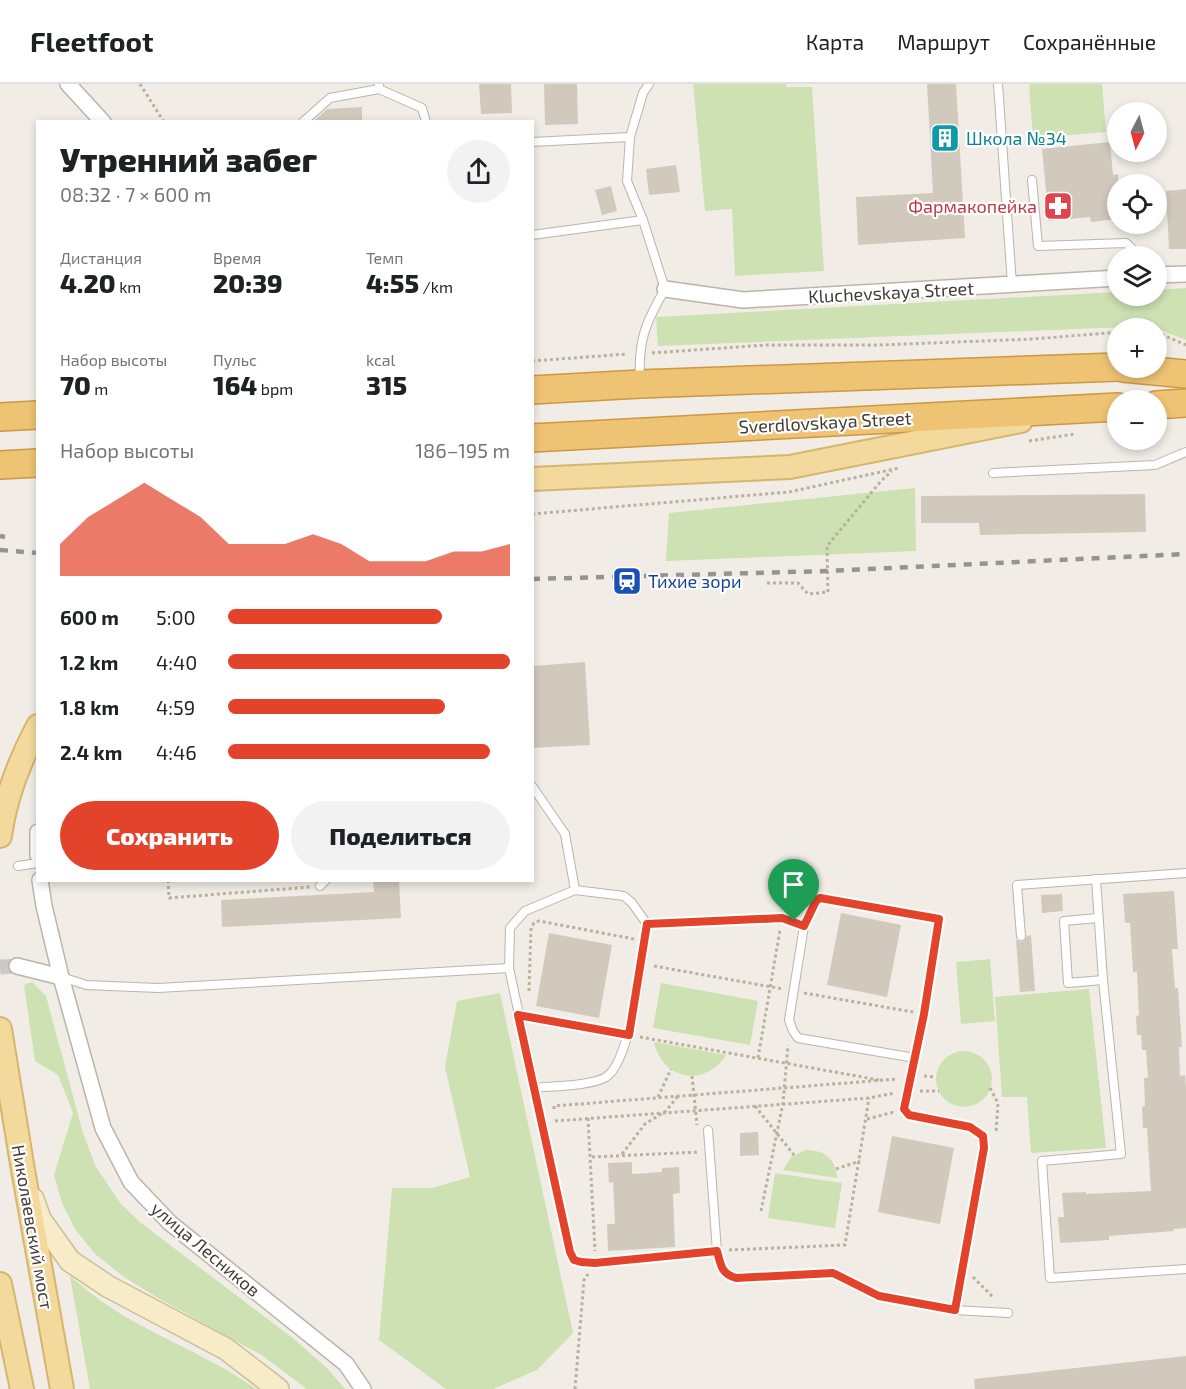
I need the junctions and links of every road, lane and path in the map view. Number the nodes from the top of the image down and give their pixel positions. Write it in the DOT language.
graph roads {
  1 [pos="68,84"];
  2 [pos="140,84"];
  3 [pos="649,84"];
  4 [pos="998,84"];
  5 [pos="379,87"];
  6 [pos="100,120"];
  7 [pos="163,120"];
  8 [pos="305,120"];
  9 [pos="425,120"];
  10 [pos="630,137"];
  11 [pos="534,142"];
  12 [pos="1032,180"];
  13 [pos="643,220"];
  14 [pos="534,235"];
  15 [pos="1129,246"];
  16 [pos="1167,274"];
  17 [pos="1186,274"];
  18 [pos="1107,279"];
  19 [pos="1012,285"];
  20 [pos="664,289"];
  21 [pos="1107,333"];
  22 [pos="1167,337"];
  23 [pos="1186,345"];
  24 [pos="639,354"];
  25 [pos="534,361"];
  26 [pos="1107,367"];
  27 [pos="1167,372"];
  28 [pos="1186,374"];
  29 [pos="640,384"];
  30 [pos="534,390"];
  31 [pos="1186,403"];
  32 [pos="1167,404"];
  33 [pos="0,406"];
  34 [pos="36,406"];
  35 [pos="1107,407"];
  36 [pos="1090,408"];
  37 [pos="36,415"];
  38 [pos="0,417"];
  39 [pos="534,438"];
  40 [pos="1186,452"];
  41 [pos="36,463"];
  42 [pos="0,465"];
  43 [pos="893,470"];
  44 [pos="993,473"];
  45 [pos="537,479"];
  46 [pos="767,583"];
  47 [pos="36,730"];
  48 [pos="534,789"];
  49 [pos="0,836"];
  50 [pos="36,863"];
  51 [pos="18,866"];
  52 [pos="1186,873"];
  53 [pos="1096,879"];
  54 [pos="40,882"];
  55 [pos="168,882"];
  56 [pos="323,883"];
  57 [pos="575,890"];
  58 [pos="782,918"];
  59 [pos="1098,918"];
  60 [pos="939,919"];
  61 [pos="647,924"];
  62 [pos="804,926"];
  63 [pos="1021,936"];
  64 [pos="645,941"];
  65 [pos="17,966"];
  66 [pos="508,968"];
  67 [pos="61,977"];
  68 [pos="1103,980"];
  69 [pos="518,1015"];
  70 [pos="527,1017"];
  71 [pos="0,1029"];
  72 [pos="629,1035"];
  73 [pos="758,1058"];
  74 [pos="915,1058"];
  75 [pos="788,1063"];
  76 [pos="671,1069"];
  77 [pos="692,1076"];
  78 [pos="911,1076"];
  79 [pos="936,1077"];
  80 [pos="884,1081"];
  81 [pos="785,1087"];
  82 [pos="533,1088"];
  83 [pos="908,1091"];
  84 [pos="939,1091"];
  85 [pos="695,1095"];
  86 [pos="678,1096"];
  87 [pos="658,1097"];
  88 [pos="869,1098"];
  89 [pos="783,1103"];
  90 [pos="755,1106"];
  91 [pos="696,1109"];
  92 [pos="904,1109"];
  93 [pos="666,1112"];
  94 [pos="588,1118"];
  95 [pos="867,1119"];
  96 [pos="708,1130"];
  97 [pos="776,1132"];
  98 [pos="710,1152"];
  99 [pos="621,1155"];
  100 [pos="794,1155"];
  101 [pos="591,1157"];
  102 [pos="860,1161"];
  103 [pos="836,1169"];
  104 [pos="23,1170"];
  105 [pos="761,1211"];
  106 [pos="717,1251"];
  107 [pos="595,1263"];
  108 [pos="1186,1269"];
  109 [pos="0,1284"];
  110 [pos="955,1310"];
  111 [pos="1008,1313"];
  112 [pos="22,1389"];
  113 [pos="62,1389"];
  114 [pos="278,1389"];
  115 [pos="363,1389"];
  116 [pos="575,1389"];
  1 -- 6 [label="street"];
  2 -- 7 [label="path"];
  3 -- 10 [label="lane"];
  4 -- 19 [label="lane"];
  5 -- 8 [label="lane"];
  5 -- 9 [label="lane"];
  10 -- 11 [label="lane"];
  10 -- 13 [label="lane"];
  12 -- 15 [label="lane"];
  13 -- 14 [label="lane"];
  13 -- 20 [label="lane"];
  16 -- 17 [label="street"];
  18 -- 19 [label="street, Kluchevskaya Street"];
  19 -- 20 [label="street, Kluchevskaya Street"];
  20 -- 24 [label="lane"];
  21 -- 24 [label="path"];
  22 -- 23 [label="path"];
  24 -- 25 [label="path"];
  24 -- 29 [label="lane"];
  26 -- 29 [label="highway"];
  27 -- 28 [label="highway"];
  29 -- 30 [label="highway"];
  31 -- 32 [label="highway"];
  33 -- 34 [label="main road"];
  35 -- 36 [label="highway, Sverdlovskaya Street"];
  36 -- 39 [label="highway, Sverdlovskaya Street"];
  36 -- 45 [label="main road"];
  37 -- 38 [label="highway"];
  40 -- 44 [label="lane"];
  41 -- 42 [label="highway"];
  43 -- 46 [label="path"];
  47 -- 49 [label="main road"];
  48 -- 57 [label="lane"];
  50 -- 51 [label="lane"];
  52 -- 53 [label="lane"];
  53 -- 59 [label="lane"];
  53 -- 63 [label="lane"];
  54 -- 67 [label="street, улица Лесников"];
  55 -- 56 [label="path"];
  57 -- 61 [label="lane"];
  57 -- 66 [label="lane"];
  58 -- 61 [label="lane"];
  58 -- 62 [label="lane"];
  58 -- 73 [label="path"];
  59 -- 68 [label="lane"];
  59 -- 68 [label="lane"];
  60 -- 62 [label="path"];
  60 -- 74 [label="lane"];
  61 -- 64 [label="lane"];
  62 -- 74 [label="lane"];
  64 -- 70 [label="path"];
  64 -- 72 [label="lane"];
  65 -- 67 [label="street"];
  66 -- 67 [label="lane"];
  66 -- 69 [label="lane"];
  67 -- 115 [label="street, улица Лесников"];
  68 -- 108 [label="lane"];
  69 -- 70 [label="path"];
  69 -- 82 [label="lane"];
  70 -- 72 [label="path"];
  71 -- 104 [label="main road, Николаевский мост"];
  72 -- 73 [label="path"];
  72 -- 82 [label="lane"];
  73 -- 75 [label="path"];
  74 -- 78 [label="lane"];
  75 -- 80 [label="path"];
  75 -- 81 [label="path"];
  76 -- 87 [label="path"];
  77 -- 85 [label="path"];
  78 -- 79 [label="path"];
  78 -- 80 [label="path"];
  78 -- 83 [label="lane"];
  80 -- 81 [label="path"];
  81 -- 85 [label="path"];
  81 -- 89 [label="path"];
  82 -- 107 [label="lane"];
  83 -- 84 [label="path"];
  83 -- 88 [label="path"];
  83 -- 92 [label="lane"];
  85 -- 86 [label="path"];
  85 -- 91 [label="path"];
  86 -- 87 [label="path"];
  86 -- 93 [label="path"];
  87 -- 94 [label="path"];
  88 -- 89 [label="path"];
  88 -- 95 [label="path"];
  89 -- 90 [label="path"];
  89 -- 97 [label="path"];
  90 -- 91 [label="path"];
  90 -- 97 [label="path"];
  91 -- 93 [label="path"];
  91 -- 96 [label="path"];
  92 -- 95 [label="path"];
  92 -- 110 [label="lane"];
  93 -- 94 [label="path"];
  93 -- 99 [label="path"];
  94 -- 101 [label="path"];
  95 -- 102 [label="path"];
  96 -- 98 [label="lane"];
  97 -- 100 [label="path"];
  97 -- 105 [label="path"];
  98 -- 99 [label="path"];
  98 -- 106 [label="lane"];
  99 -- 101 [label="path"];
  101 -- 107 [label="path"];
  102 -- 103 [label="path"];
  102 -- 106 [label="path"];
  104 -- 113 [label="main road, Николаевский мост"];
  104 -- 114 [label="main road"];
  106 -- 107 [label="lane"];
  106 -- 110 [label="lane"];
  107 -- 116 [label="path"];
  109 -- 112 [label="main road"];
  110 -- 111 [label="lane"];
}
